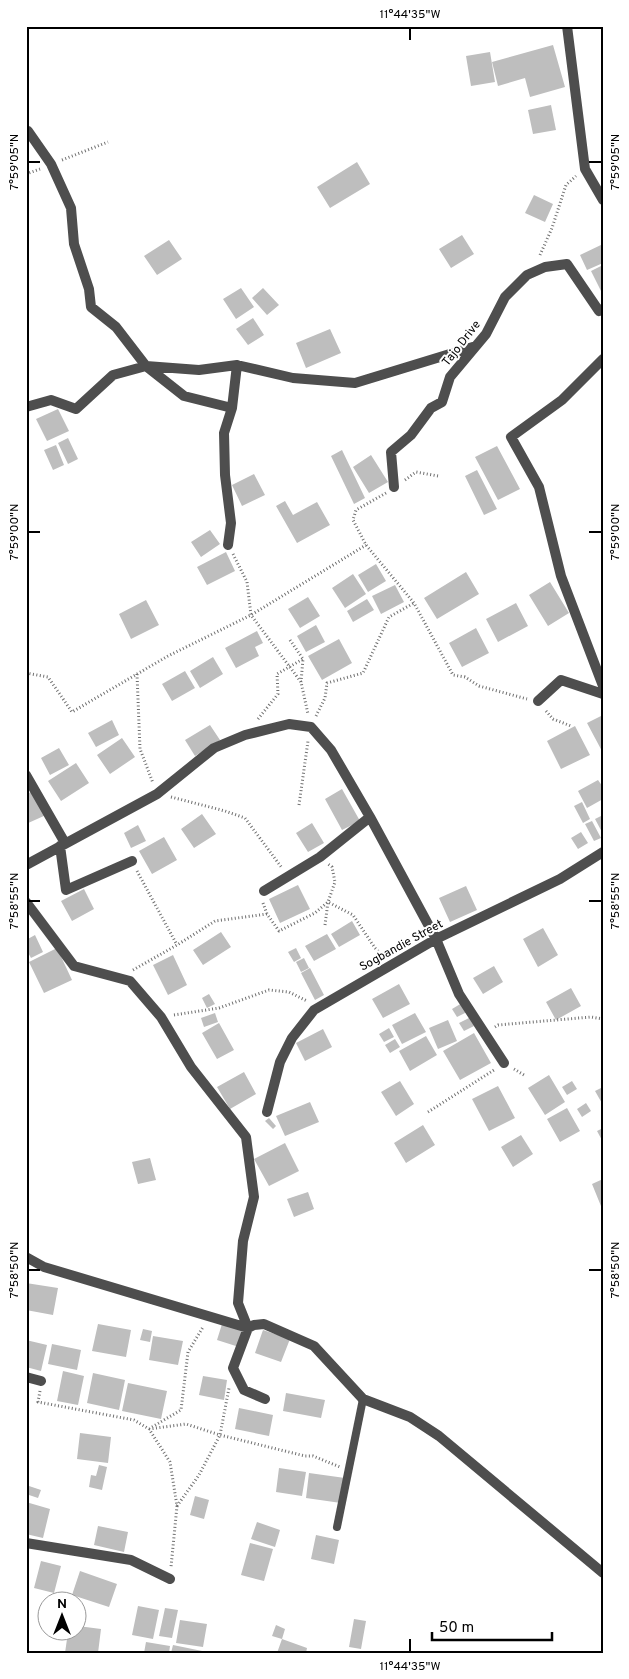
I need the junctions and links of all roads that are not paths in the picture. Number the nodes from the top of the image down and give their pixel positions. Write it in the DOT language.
graph roads {
  1 [pos="567,26"];
  2 [pos="28,131"];
  3 [pos="603,200"];
  4 [pos="603,309"];
  5 [pos="476,346"];
  6 [pos="603,359"];
  7 [pos="237,365"];
  8 [pos="146,366"];
  9 [pos="26,407"];
  10 [pos="232,408"];
  11 [pos="394,487"];
  12 [pos="228,545"];
  13 [pos="603,686"];
  14 [pos="603,694"];
  15 [pos="538,701"];
  16 [pos="26,775"];
  17 [pos="370,817"];
  18 [pos="63,845"];
  19 [pos="603,852"];
  20 [pos="132,861"];
  21 [pos="26,865"];
  22 [pos="264,891"];
  23 [pos="26,902"];
  24 [pos="436,939"];
  25 [pos="504,1063"];
  26 [pos="267,1112"];
  27 [pos="26,1257"];
  28 [pos="248,1328"];
  29 [pos="26,1377"];
  30 [pos="41,1381"];
  31 [pos="265,1398"];
  32 [pos="363,1399"];
  33 [pos="337,1527"];
  34 [pos="26,1544"];
  35 [pos="603,1573"];
  36 [pos="170,1579"];
  1 -- 3 [label="street"];
  2 -- 8 [label="street"];
  4 -- 5 [label="street, Tajo Drive"];
  5 -- 7 [label="street"];
  5 -- 11 [label="street, Tajo Drive"];
  6 -- 13 [label="street"];
  7 -- 8 [label="street"];
  7 -- 10 [label="street"];
  8 -- 9 [label="street"];
  8 -- 10 [label="street"];
  10 -- 12 [label="street"];
  14 -- 15 [label="street"];
  16 -- 18 [label="street"];
  17 -- 18 [label="street"];
  17 -- 22 [label="street"];
  17 -- 24 [label="street"];
  18 -- 20 [label="street"];
  18 -- 21 [label="street"];
  19 -- 24 [label="street, Sogbandie Street"];
  23 -- 28 [label="street"];
  24 -- 25 [label="street"];
  24 -- 26 [label="street, Sogbandie Street"];
  27 -- 28 [label="street"];
  28 -- 31 [label="street"];
  28 -- 32 [label="street"];
  29 -- 30 [label="street"];
  32 -- 33 [label="lane"];
  32 -- 35 [label="street"];
  34 -- 36 [label="street"];
}
